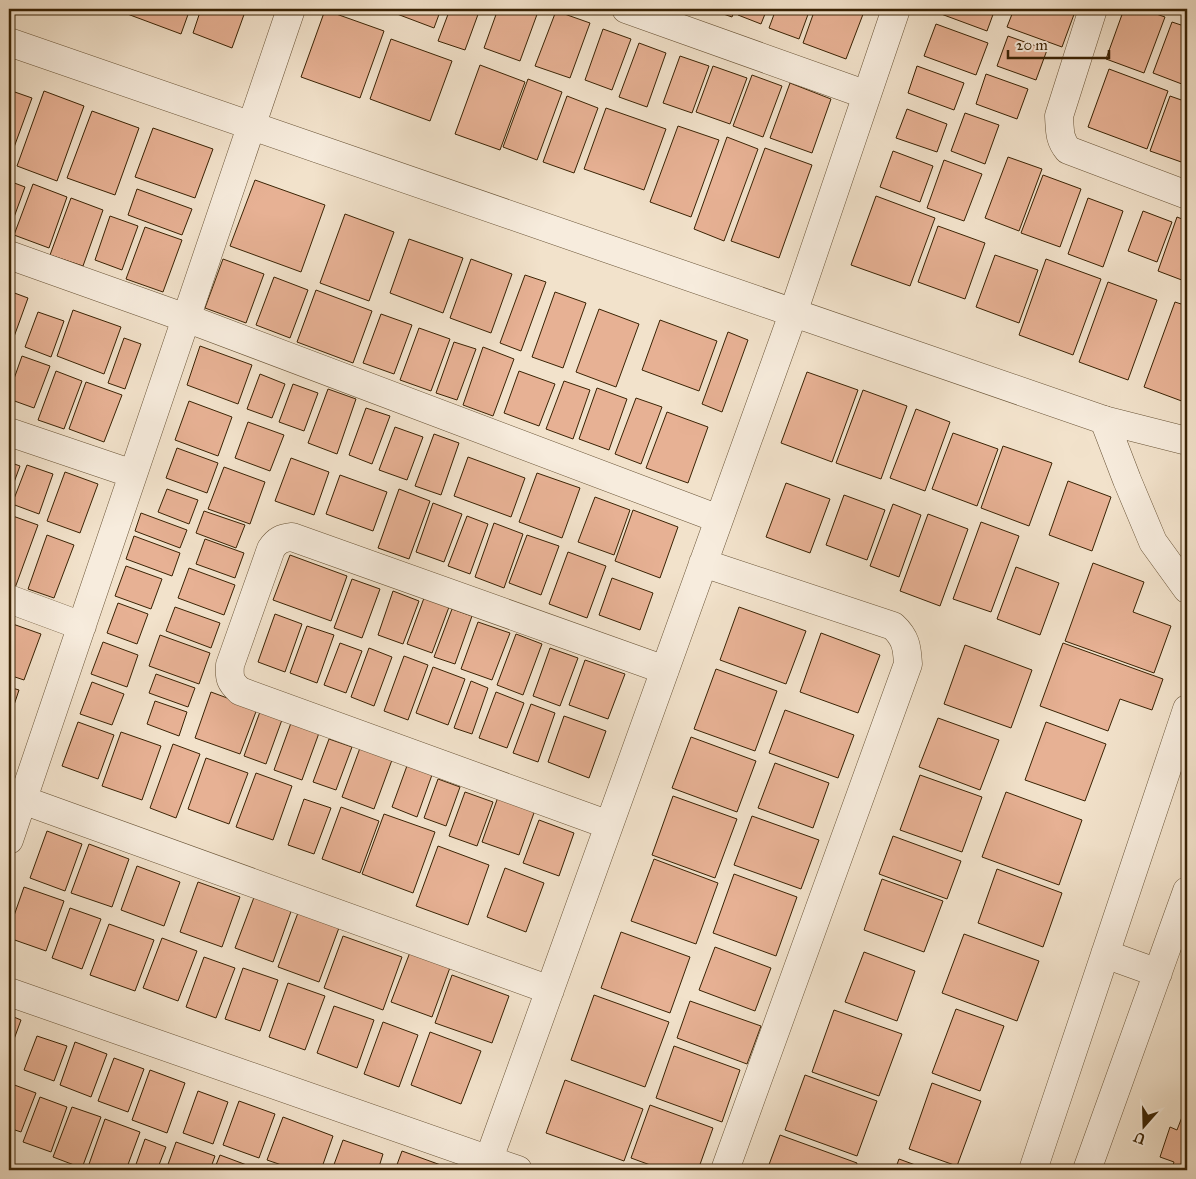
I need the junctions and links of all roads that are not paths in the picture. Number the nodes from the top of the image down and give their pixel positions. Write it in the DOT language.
graph roads {
  1 [pos="291,9"];
  2 [pos="626,9"];
  3 [pos="896,9"];
  4 [pos="1093,9"];
  5 [pos="9,42"];
  6 [pos="867,95"];
  7 [pos="251,126"];
  8 [pos="1187,195"];
  9 [pos="9,255"];
  10 [pos="793,313"];
  11 [pos="186,318"];
  12 [pos="1104,420"];
  13 [pos="9,432"];
  14 [pos="1187,441"];
  15 [pos="133,474"];
  16 [pos="719,519"];
  17 [pos="703,563"];
  18 [pos="1187,589"];
  19 [pos="9,599"];
  20 [pos="82,626"];
  21 [pos="665,670"];
  22 [pos="1187,709"];
  23 [pos="16,797"];
  24 [pos="609,825"];
  25 [pos="9,840"];
  26 [pos="1187,892"];
  27 [pos="1105,954"];
  28 [pos="1158,973"];
  29 [pos="550,990"];
  30 [pos="9,992"];
  31 [pos="487,1165"];
  32 [pos="518,1170"];
  33 [pos="725,1170"];
  34 [pos="1033,1170"];
  35 [pos="1087,1170"];
  1 -- 7 [label="street"];
  2 -- 6 [label="street"];
  3 -- 6 [label="street"];
  4 -- 8 [label="street"];
  5 -- 7 [label="street"];
  6 -- 10 [label="street"];
  7 -- 10 [label="street"];
  7 -- 11 [label="street"];
  9 -- 11 [label="street"];
  10 -- 12 [label="street"];
  10 -- 16 [label="street"];
  11 -- 15 [label="street"];
  11 -- 16 [label="street"];
  12 -- 14 [label="street"];
  12 -- 18 [label="street"];
  13 -- 15 [label="street"];
  15 -- 20 [label="street"];
  16 -- 17 [label="street"];
  17 -- 21 [label="street"];
  17 -- 33 [label="street"];
  19 -- 20 [label="street"];
  20 -- 23 [label="street"];
  21 -- 24 [label="street"];
  21 -- 24 [label="street"];
  22 -- 27 [label="street"];
  23 -- 25 [label="street"];
  23 -- 29 [label="street"];
  24 -- 29 [label="street"];
  26 -- 28 [label="street"];
  27 -- 28 [label="street"];
  27 -- 34 [label="street"];
  28 -- 35 [label="street"];
  29 -- 31 [label="street"];
  30 -- 31 [label="street"];
  31 -- 32 [label="street"];
}
